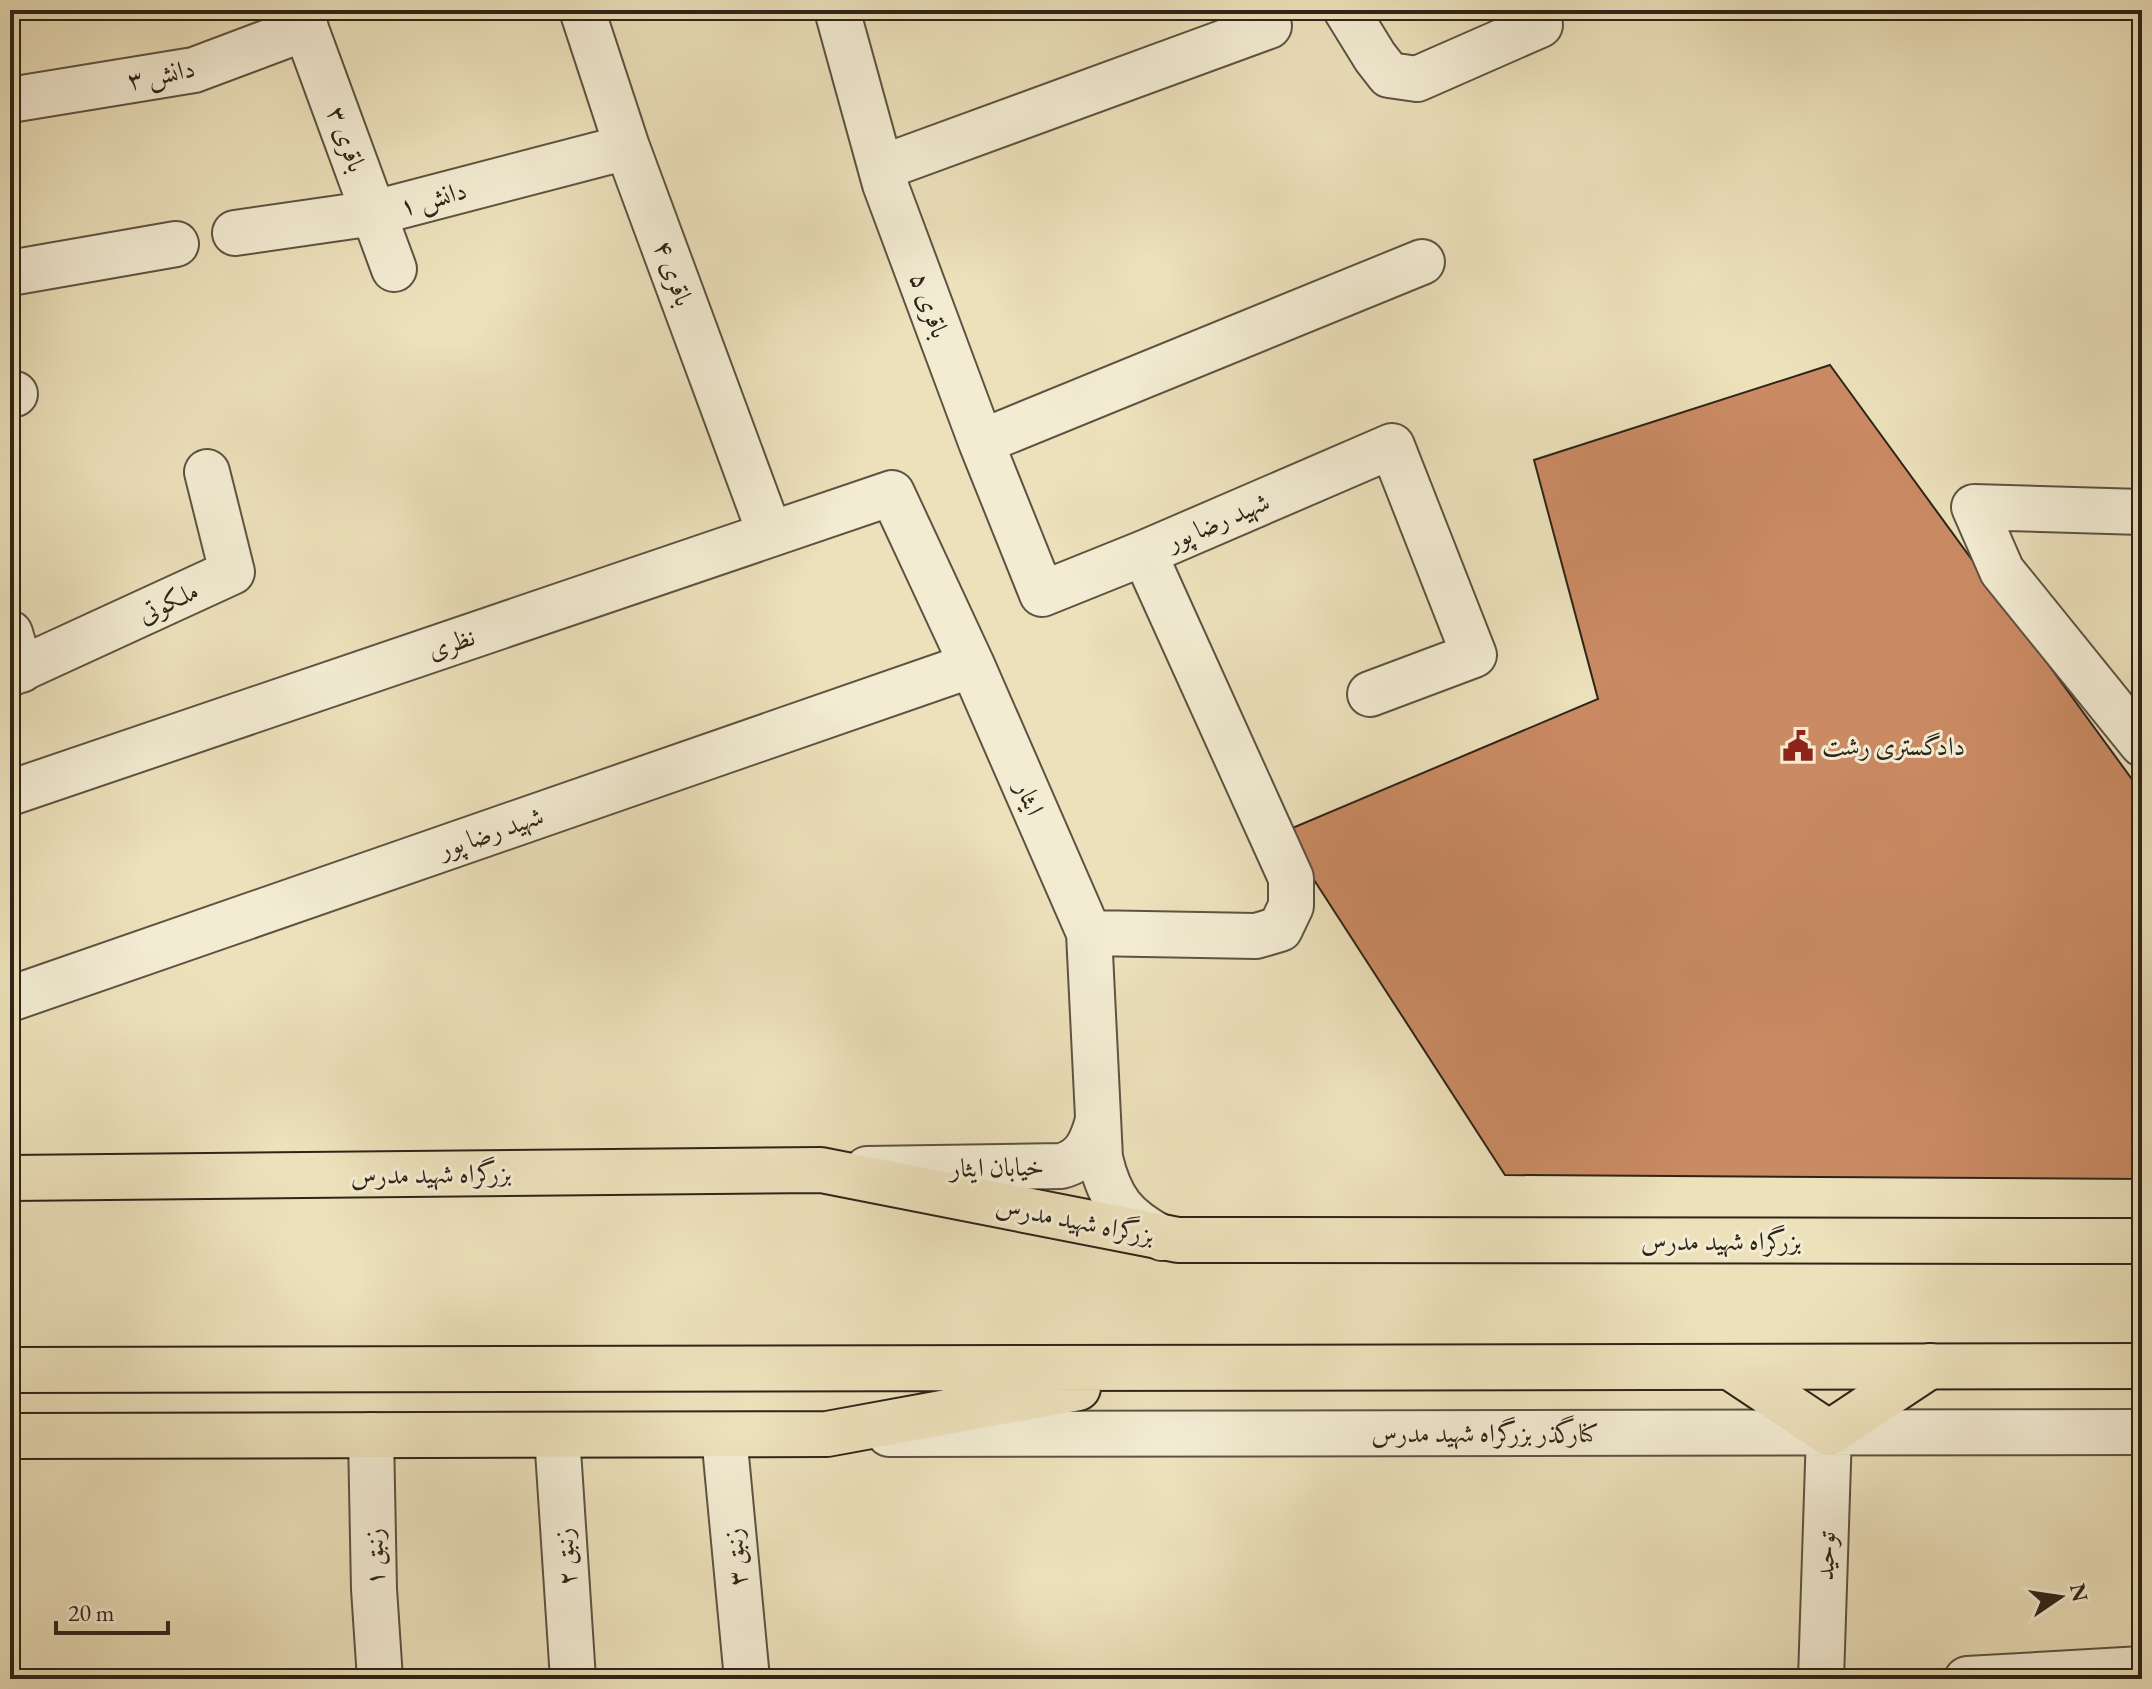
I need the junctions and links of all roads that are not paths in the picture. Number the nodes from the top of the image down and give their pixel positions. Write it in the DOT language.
graph roads {
  1 [pos="582,10"];
  2 [pos="837,10"];
  3 [pos="1346,10"];
  4 [pos="303,19"];
  5 [pos="1540,25"];
  6 [pos="1269,26"];
  7 [pos="10,100"];
  8 [pos="627,147"];
  9 [pos="881,168"];
  10 [pos="374,213"];
  11 [pos="235,233"];
  12 [pos="176,244"];
  13 [pos="1422,262"];
  14 [pos="394,269"];
  15 [pos="10,273"];
  16 [pos="981,442"];
  17 [pos="207,472"];
  18 [pos="892,493"];
  19 [pos="2142,512"];
  20 [pos="770,534"];
  21 [pos="1144,553"];
  22 [pos="1042,594"];
  23 [pos="14,659"];
  24 [pos="972,665"];
  25 [pos="1370,694"];
  26 [pos="2142,744"];
  27 [pos="10,793"];
  28 [pos="1089,933"];
  29 [pos="10,999"];
  30 [pos="1098,1120"];
  31 [pos="821,1170"];
  32 [pos="10,1178"];
  33 [pos="1162,1238"];
  34 [pos="2142,1241"];
  35 [pos="1930,1366"];
  36 [pos="2142,1366"];
  37 [pos="1730,1367"];
  38 [pos="1187,1368"];
  39 [pos="10,1370"];
  40 [pos="2142,1432"];
  41 [pos="1829,1433"];
  42 [pos="827,1434"];
  43 [pos="371,1435"];
  44 [pos="557,1435"];
  45 [pos="724,1435"];
  46 [pos="12,1437"];
  47 [pos="2142,1669"];
  48 [pos="380,1679"];
  49 [pos="573,1679"];
  50 [pos="747,1679"];
  51 [pos="1821,1679"];
  52 [pos="1967,1679"];
  1 -- 8 [label="street, باقری ۴"];
  2 -- 9 [label="street, باقری ۵"];
  3 -- 5 [label="street"];
  4 -- 7 [label="street, دانش ۳"];
  4 -- 10 [label="street, باقری ۳"];
  6 -- 9 [label="street"];
  8 -- 10 [label="street, دانش ۱"];
  8 -- 20 [label="street, باقری ۴"];
  9 -- 16 [label="street, باقری ۵"];
  10 -- 11 [label="street, دانش ۱"];
  10 -- 14 [label="street, باقری ۳"];
  12 -- 15 [label="street"];
  13 -- 16 [label="street"];
  16 -- 22 [label="street, باقری ۵"];
  17 -- 23 [label="street, ملکوتی"];
  18 -- 20 [label="street, نظری"];
  18 -- 24 [label="street, ایثار"];
  19 -- 26 [label="street"];
  20 -- 27 [label="street, نظری"];
  21 -- 22 [label="street, شهید رضا پور"];
  21 -- 25 [label="street, شهید رضا پور"];
  21 -- 28 [label="street"];
  24 -- 28 [label="street, ایثار"];
  24 -- 29 [label="street, شهید رضا پور"];
  28 -- 30 [label="street, ایثار"];
  30 -- 31 [label="street, خیابان ایثار"];
  30 -- 33 [label="street"];
  31 -- 32 [label="main road, بزرگراه شهید مدرس"];
  31 -- 33 [label="main road, بزرگراه شهید مدرس"];
  33 -- 34 [label="main road, بزرگراه شهید مدرس"];
  35 -- 36 [label="main road"];
  35 -- 37 [label="main road"];
  35 -- 41 [label="main road"];
  37 -- 38 [label="main road"];
  37 -- 41 [label="main road"];
  38 -- 39 [label="main road"];
  38 -- 42 [label="main road"];
  40 -- 41 [label="street, کنارگذر بزرگراه شهید مدرس"];
  41 -- 42 [label="street, کنارگذر بزرگراه شهید مدرس"];
  41 -- 51 [label="street, توحید"];
  42 -- 45 [label="main road"];
  43 -- 44 [label="main road"];
  43 -- 46 [label="main road"];
  43 -- 48 [label="street, زنبق ۱"];
  44 -- 45 [label="main road"];
  44 -- 49 [label="street, زنبق ۲"];
  45 -- 50 [label="street, زنبق ۳"];
  47 -- 52 [label="street"];
}
